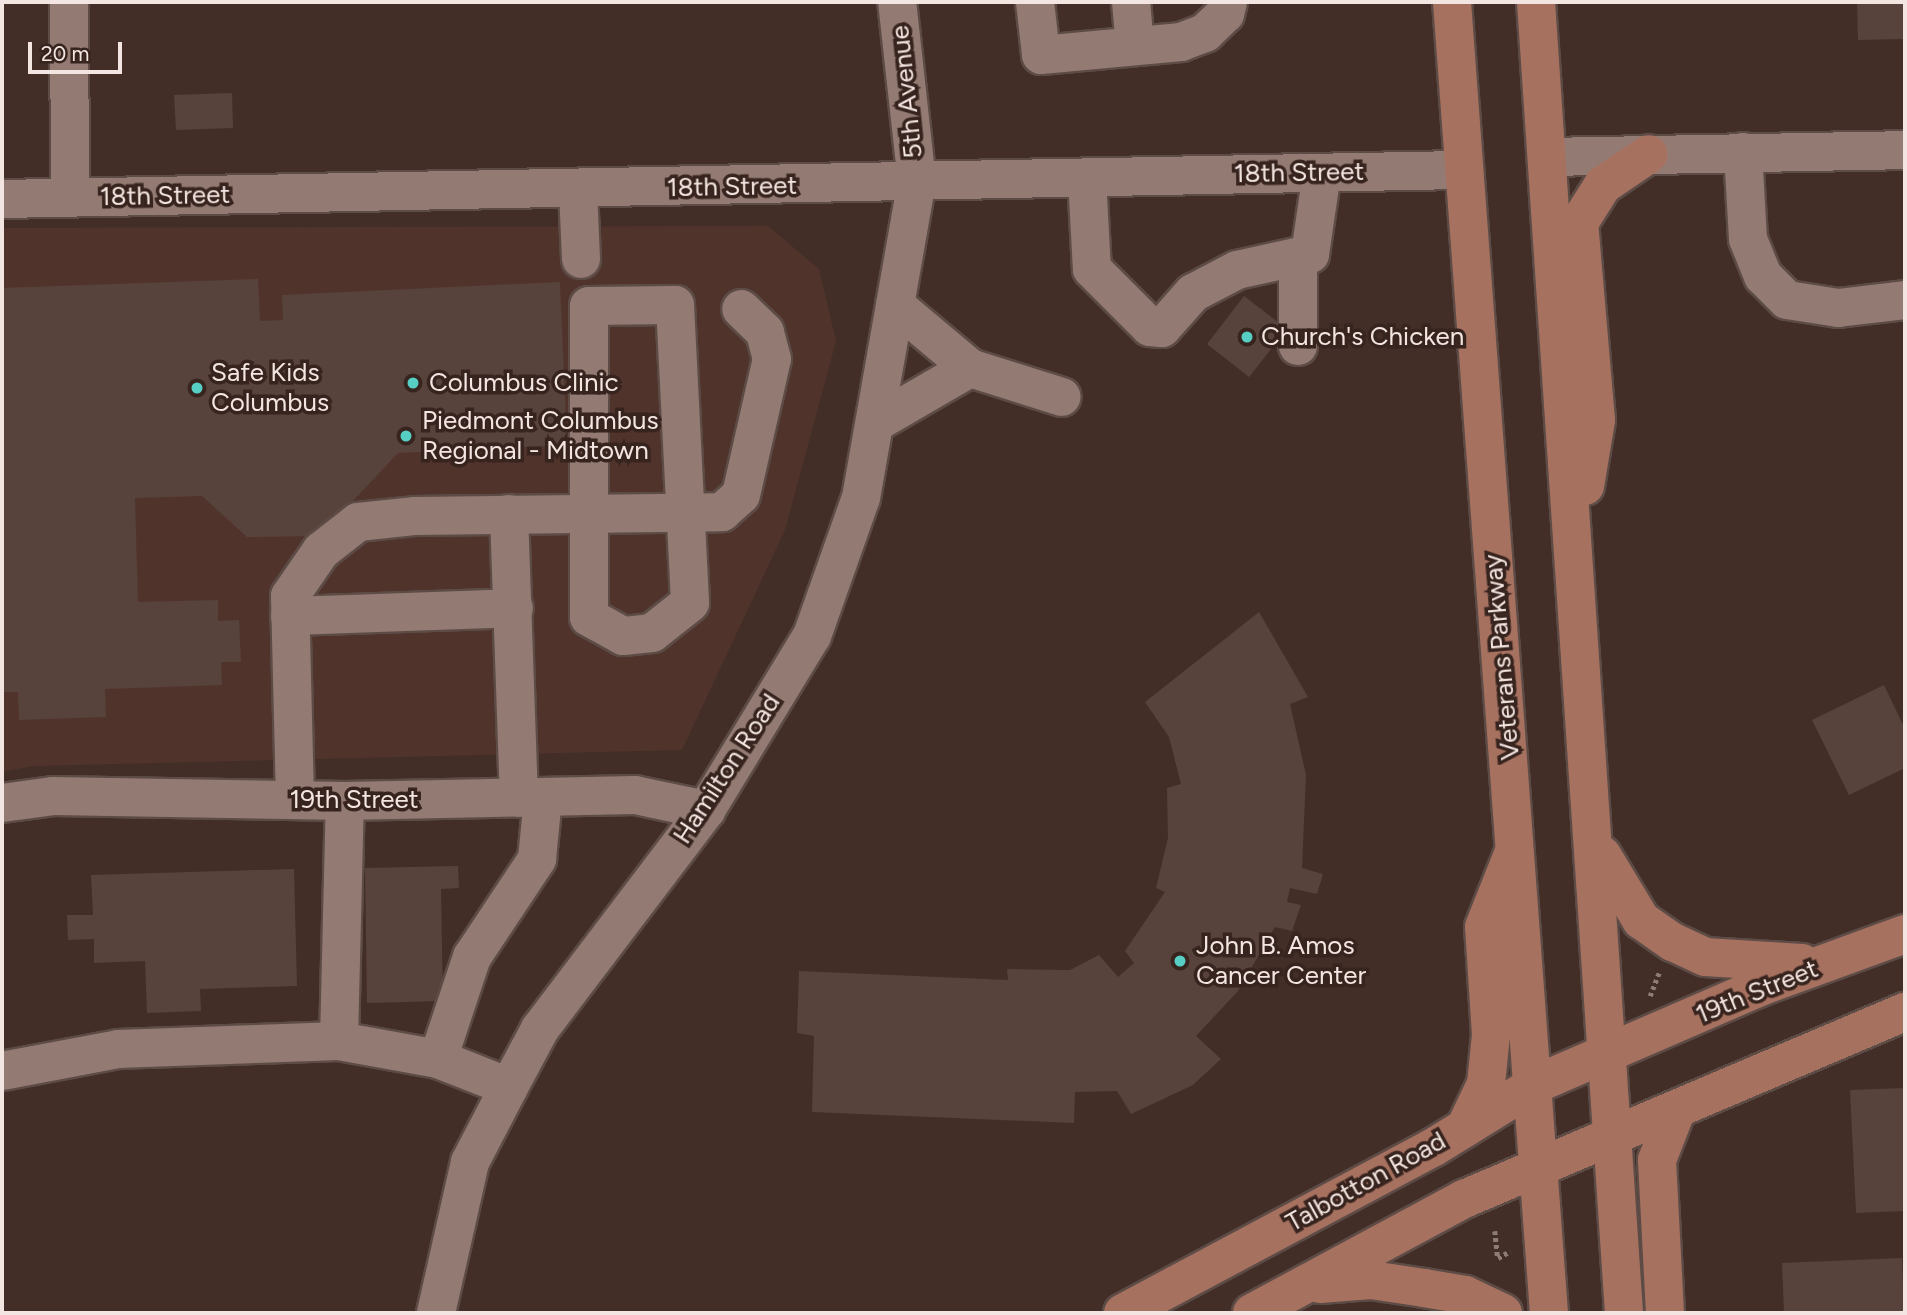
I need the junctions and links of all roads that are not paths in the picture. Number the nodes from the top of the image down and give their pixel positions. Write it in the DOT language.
graph roads {
  1 [pos="69,2"];
  2 [pos="897,2"];
  3 [pos="1035,2"];
  4 [pos="1131,2"];
  5 [pos="1228,2"];
  6 [pos="1452,2"];
  7 [pos="1536,2"];
  8 [pos="1135,46"];
  9 [pos="1905,150"];
  10 [pos="1743,152"];
  11 [pos="1650,154"];
  12 [pos="1547,157"];
  13 [pos="1462,170"];
  14 [pos="1322,173"];
  15 [pos="1087,178"];
  16 [pos="917,182"];
  17 [pos="578,190"];
  18 [pos="70,198"];
  19 [pos="2,199"];
  20 [pos="581,259"];
  21 [pos="1298,261"];
  22 [pos="1905,300"];
  23 [pos="895,305"];
  24 [pos="741,309"];
  25 [pos="1298,346"];
  26 [pos="970,368"];
  27 [pos="1062,397"];
  28 [pos="874,423"];
  29 [pos="589,513"];
  30 [pos="509,514"];
  31 [pos="686,516"];
  32 [pos="1575,543"];
  33 [pos="514,608"];
  34 [pos="290,616"];
  35 [pos="531,798"];
  36 [pos="295,800"];
  37 [pos="345,801"];
  38 [pos="2,803"];
  39 [pos="706,810"];
  40 [pos="1596,842"];
  41 [pos="1517,845"];
  42 [pos="1905,934"];
  43 [pos="1828,964"];
  44 [pos="1905,1012"];
  45 [pos="338,1041"];
  46 [pos="1611,1054"];
  47 [pos="438,1059"];
  48 [pos="2,1071"];
  49 [pos="1536,1084"];
  50 [pos="509,1087"];
  51 [pos="1677,1110"];
  52 [pos="1465,1128"];
  53 [pos="1615,1140"];
  54 [pos="1537,1167"];
  55 [pos="1304,1285"];
  56 [pos="436,1313"];
  57 [pos="1122,1313"];
  58 [pos="1252,1313"];
  59 [pos="1503,1313"];
  60 [pos="1549,1313"];
  61 [pos="1624,1313"];
  62 [pos="1665,1313"];
  1 -- 18 [label="street"];
  2 -- 16 [label="street, 5th Avenue"];
  3 -- 8 [label="street"];
  4 -- 8 [label="street"];
  5 -- 8 [label="street"];
  6 -- 13 [label="main road, Veterans Parkway"];
  7 -- 12 [label="main road"];
  9 -- 10 [label="street"];
  10 -- 11 [label="street"];
  10 -- 22 [label="street"];
  11 -- 12 [label="street"];
  11 -- 32 [label="main road"];
  12 -- 32 [label="main road"];
  13 -- 14 [label="street, 18th Street"];
  13 -- 41 [label="main road, Veterans Parkway"];
  14 -- 15 [label="street, 18th Street"];
  14 -- 21 [label="street"];
  15 -- 16 [label="street, 18th Street"];
  15 -- 21 [label="street"];
  16 -- 17 [label="street, 18th Street"];
  16 -- 23 [label="street, Hamilton Road"];
  17 -- 18 [label="street, 18th Street"];
  17 -- 20 [label="street"];
  18 -- 19 [label="street, 18th Street"];
  21 -- 25 [label="street"];
  23 -- 26 [label="street"];
  23 -- 28 [label="street, Hamilton Road"];
  24 -- 31 [label="street"];
  26 -- 27 [label="street"];
  26 -- 28 [label="street"];
  28 -- 39 [label="street, Hamilton Road"];
  29 -- 30 [label="street"];
  29 -- 31 [label="street"];
  29 -- 31 [label="street"];
  29 -- 31 [label="street"];
  30 -- 33 [label="street"];
  30 -- 34 [label="street"];
  32 -- 40 [label="main road"];
  33 -- 34 [label="street"];
  33 -- 35 [label="street"];
  34 -- 36 [label="street"];
  35 -- 37 [label="street, 19th Street"];
  35 -- 39 [label="street, 19th Street"];
  35 -- 47 [label="street"];
  36 -- 37 [label="street, 19th Street"];
  36 -- 38 [label="street, 19th Street"];
  37 -- 45 [label="street"];
  39 -- 50 [label="street, Hamilton Road"];
  40 -- 43 [label="main road"];
  40 -- 46 [label="main road"];
  41 -- 49 [label="main road, Veterans Parkway"];
  41 -- 52 [label="main road"];
  42 -- 43 [label="main road, 19th Street"];
  43 -- 46 [label="main road, 19th Street"];
  44 -- 51 [label="main road"];
  45 -- 47 [label="street"];
  45 -- 48 [label="street"];
  46 -- 49 [label="main road, Talbotton Road"];
  46 -- 53 [label="main road"];
  47 -- 50 [label="street"];
  49 -- 52 [label="main road, Talbotton Road"];
  49 -- 54 [label="main road, Veterans Parkway"];
  50 -- 56 [label="street, Hamilton Road"];
  51 -- 53 [label="main road"];
  51 -- 62 [label="main road"];
  52 -- 57 [label="main road, Talbotton Road"];
  53 -- 54 [label="main road"];
  53 -- 61 [label="main road"];
  54 -- 55 [label="main road"];
  54 -- 60 [label="main road, Veterans Parkway"];
  55 -- 58 [label="main road"];
  55 -- 59 [label="main road"];
}
